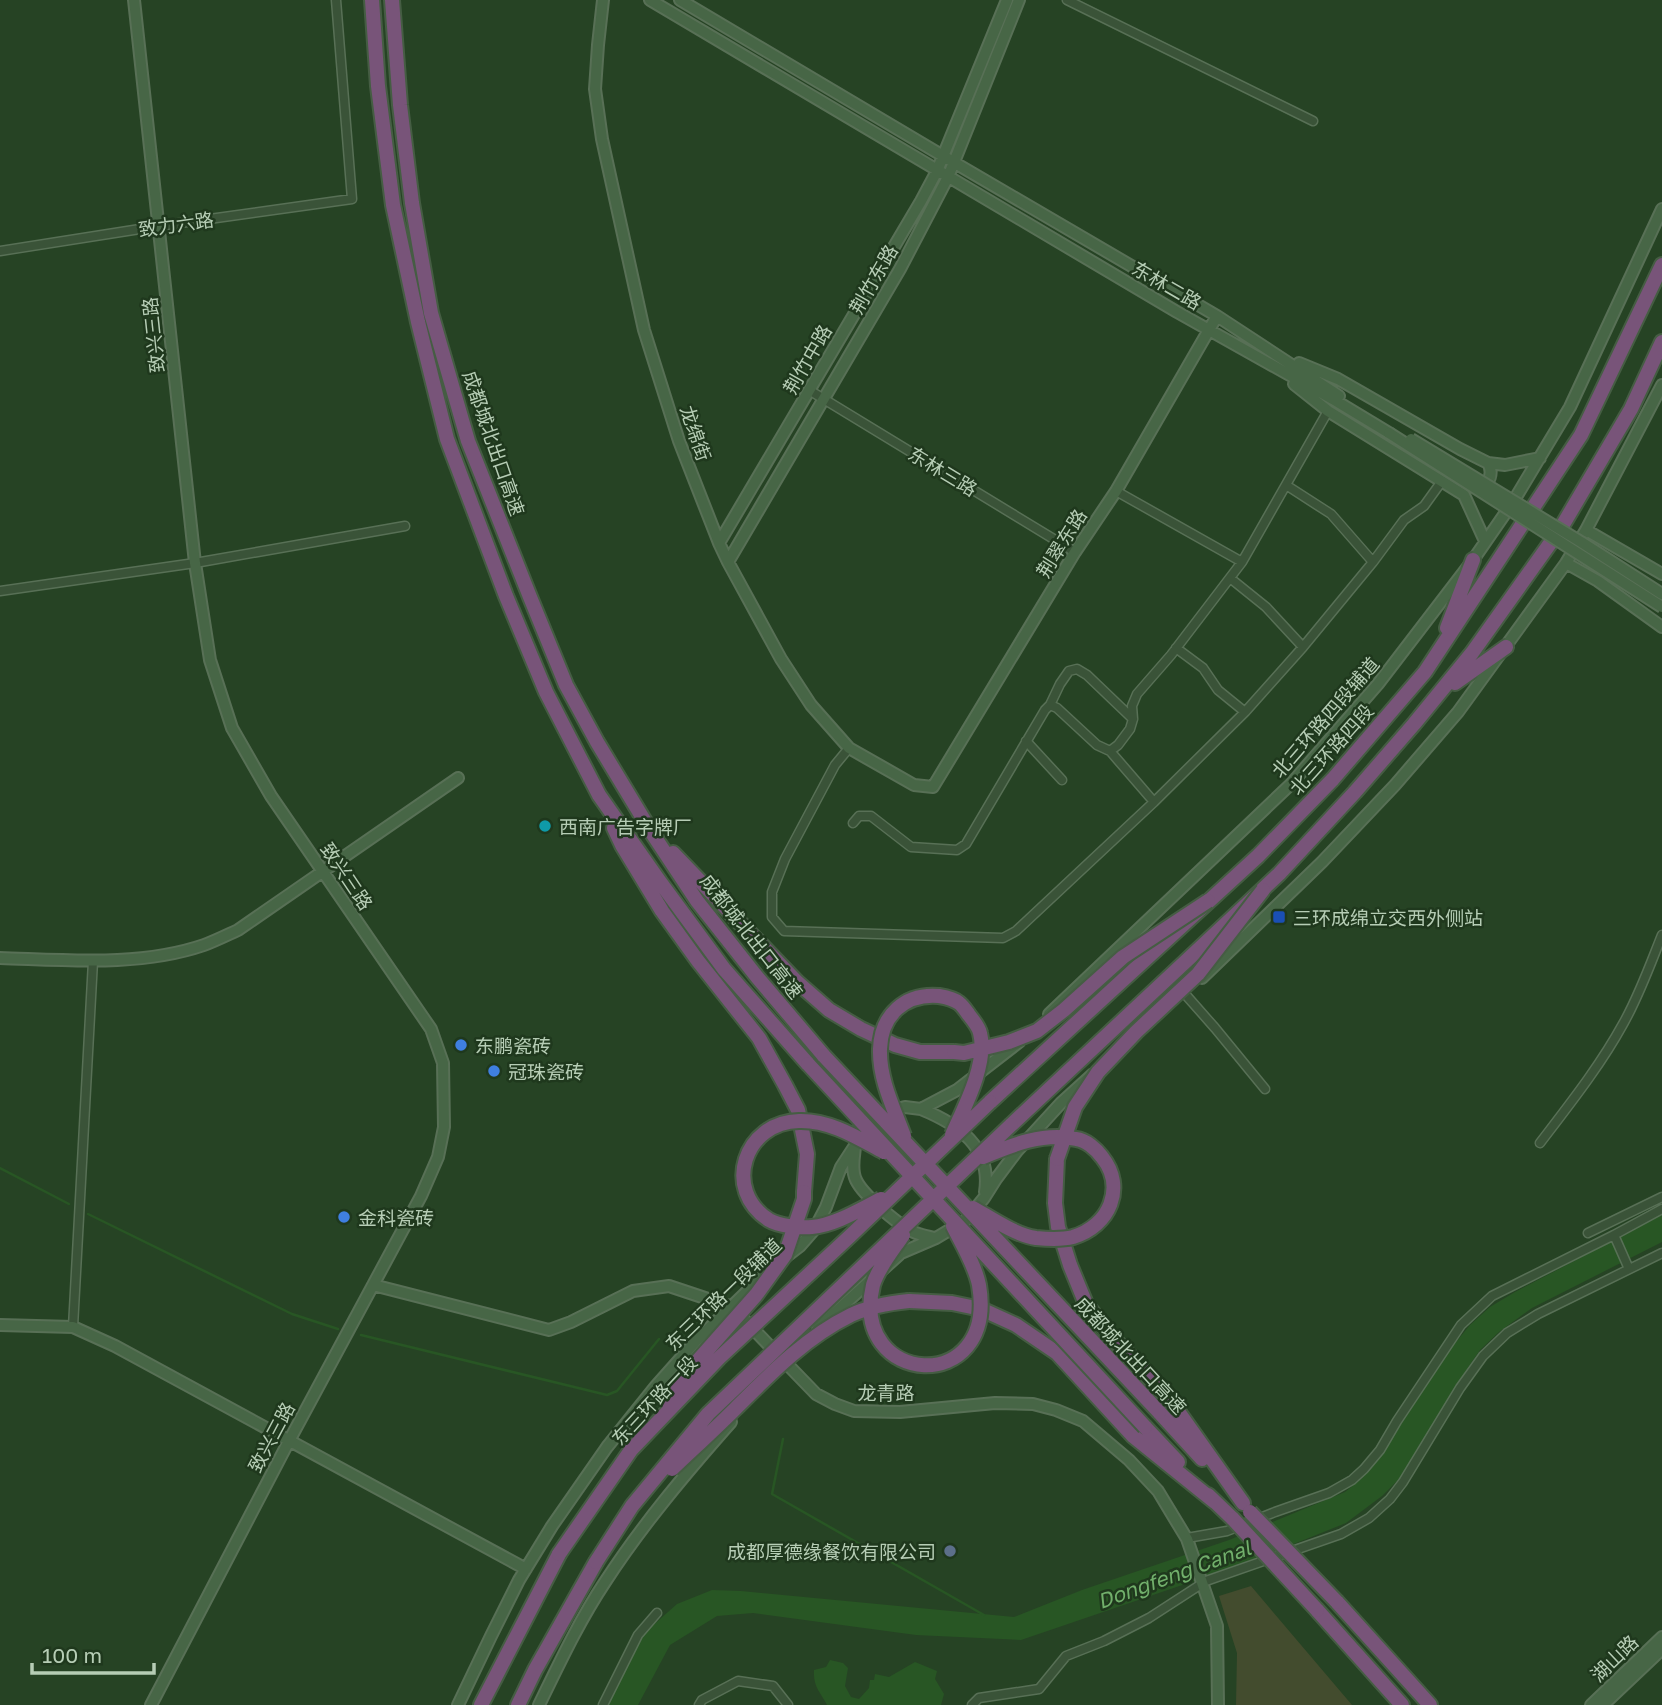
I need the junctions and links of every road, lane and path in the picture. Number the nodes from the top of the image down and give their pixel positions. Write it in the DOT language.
graph roads {
  1 [pos="134,0"];
  2 [pos="336,0"];
  3 [pos="372,0"];
  4 [pos="392,0"];
  5 [pos="603,0"];
  6 [pos="650,0"];
  7 [pos="680,0"];
  8 [pos="1007,0"];
  9 [pos="1019,0"];
  10 [pos="1067,0"];
  11 [pos="1313,121"];
  12 [pos="943,156"];
  13 [pos="954,163"];
  14 [pos="937,171"];
  15 [pos="948,177"];
  16 [pos="1662,209"];
  17 [pos="159,226"];
  18 [pos="0,251"];
  19 [pos="1662,265"];
  20 [pos="1217,316"];
  21 [pos="1209,330"];
  22 [pos="1662,342"];
  23 [pos="1276,353"];
  24 [pos="1273,366"];
  25 [pos="1662,385"];
  26 [pos="809,390"];
  27 [pos="823,398"];
  28 [pos="1328,411"];
  29 [pos="1391,431"];
  30 [pos="1540,458"];
  31 [pos="1488,463"];
  32 [pos="1442,481"];
  33 [pos="1286,485"];
  34 [pos="1115,491"];
  35 [pos="1464,495"];
  36 [pos="405,526"];
  37 [pos="1586,530"];
  38 [pos="1485,541"];
  39 [pos="719,543"];
  40 [pos="1075,552"];
  41 [pos="1473,560"];
  42 [pos="728,562"];
  43 [pos="1242,562"];
  44 [pos="1373,562"];
  45 [pos="195,563"];
  46 [pos="1566,563"];
  47 [pos="1662,574"];
  48 [pos="1230,578"];
  49 [pos="0,592"];
  50 [pos="1662,594"];
  51 [pos="1662,607"];
  52 [pos="1662,627"];
  53 [pos="1303,647"];
  54 [pos="1506,647"];
  55 [pos="1176,648"];
  56 [pos="1437,653"];
  57 [pos="1050,705"];
  58 [pos="1245,712"];
  59 [pos="1133,719"];
  60 [pos="1414,724"];
  61 [pos="1026,741"];
  62 [pos="849,748"];
  63 [pos="1110,751"];
  64 [pos="458,778"];
  65 [pos="1062,780"];
  66 [pos="933,787"];
  67 [pos="600,795"];
  68 [pos="1154,802"];
  69 [pos="853,823"];
  70 [pos="650,830"];
  71 [pos="323,872"];
  72 [pos="1263,890"];
  73 [pos="1208,901"];
  74 [pos="1662,935"];
  75 [pos="0,958"];
  76 [pos="93,961"];
  77 [pos="1185,994"];
  78 [pos="1265,1089"];
  79 [pos="921,1108"];
  80 [pos="877,1123"];
  81 [pos="950,1140"];
  82 [pos="1540,1143"];
  83 [pos="856,1144"];
  84 [pos="907,1144"];
  85 [pos="897,1160"];
  86 [pos="973,1161"];
  87 [pos="918,1171"];
  88 [pos="895,1193"];
  89 [pos="1662,1197"];
  90 [pos="984,1198"];
  91 [pos="959,1200"];
  92 [pos="1662,1209"];
  93 [pos="946,1213"];
  94 [pos="917,1214"];
  95 [pos="1588,1233"];
  96 [pos="1614,1235"];
  97 [pos="936,1238"];
  98 [pos="1662,1253"];
  99 [pos="1629,1269"];
  100 [pos="373,1285"];
  101 [pos="732,1307"];
  102 [pos="0,1325"];
  103 [pos="73,1328"];
  104 [pos="783,1360"];
  105 [pos="289,1441"];
  106 [pos="631,1450"];
  107 [pos="1214,1502"];
  108 [pos="632,1506"];
  109 [pos="1247,1507"];
  110 [pos="1187,1539"];
  111 [pos="526,1569"];
  112 [pos="1203,1582"];
  113 [pos="657,1613"];
  114 [pos="1662,1637"];
  115 [pos="1662,1648"];
  116 [pos="151,1705"];
  117 [pos="458,1705"];
  118 [pos="481,1705"];
  119 [pos="520,1705"];
  120 [pos="539,1705"];
  121 [pos="603,1705"];
  122 [pos="699,1705"];
  123 [pos="788,1705"];
  124 [pos="972,1705"];
  125 [pos="1218,1705"];
  126 [pos="1402,1705"];
  127 [pos="1430,1705"];
  128 [pos="1591,1705"];
  129 [pos="1603,1705"];
  1 -- 17 [label="main road, 致兴三路"];
  2 -- 17 [label="street, 致力六路"];
  3 -- 67 [label="highway, 成都城北出口高速"];
  4 -- 70 [label="highway, 成都城北出口高速"];
  5 -- 39 [label="main road, 龙绵街"];
  6 -- 14 [label="main road, 东林二路"];
  7 -- 12 [label="main road, 东林二路"];
  8 -- 12 [label="main road, 荆竹中路"];
  9 -- 13 [label="main road, 荆竹东路"];
  10 -- 11 [label="street"];
  12 -- 13 [label="main road, 东林二路"];
  12 -- 14 [label="main road, 荆竹中路"];
  13 -- 15 [label="main road, 荆竹东路"];
  13 -- 20 [label="main road, 东林二路"];
  14 -- 15 [label="main road, 东林二路"];
  14 -- 26 [label="main road, 荆竹中路"];
  15 -- 21 [label="main road, 东林二路"];
  15 -- 27 [label="main road, 荆竹东路"];
  16 -- 30 [label="main road, 北三环路四段辅道"];
  17 -- 18 [label="street, 致力六路"];
  17 -- 45 [label="main road, 致兴三路"];
  19 -- 56 [label="highway, 北三环路四段"];
  20 -- 21 [label="main road, 荆翠东路"];
  20 -- 23 [label="main road, 东林二路"];
  21 -- 24 [label="main road, 东林二路"];
  21 -- 34 [label="main road, 荆翠东路"];
  22 -- 60 [label="highway"];
  23 -- 29 [label="main road, 东林二路"];
  23 -- 31 [label="main road"];
  24 -- 28 [label="main road"];
  24 -- 29 [label="main road, 东林二路"];
  25 -- 37 [label="main road"];
  26 -- 27 [label="street, 东林三路"];
  26 -- 39 [label="main road, 荆竹中路"];
  27 -- 40 [label="street, 东林三路"];
  27 -- 42 [label="main road, 荆竹东路"];
  28 -- 32 [label="main road"];
  28 -- 33 [label="street"];
  29 -- 50 [label="main road, 东林二路, bridge"];
  29 -- 51 [label="main road, 东林二路, bridge"];
  30 -- 31 [label="main road"];
  30 -- 38 [label="main road, 北三环路四段辅道"];
  31 -- 35 [label="main road"];
  32 -- 35 [label="main road"];
  32 -- 44 [label="street"];
  33 -- 43 [label="street"];
  33 -- 44 [label="street"];
  34 -- 40 [label="main road, 荆翠东路"];
  34 -- 43 [label="street"];
  35 -- 38 [label="main road"];
  36 -- 45 [label="street"];
  37 -- 46 [label="main road"];
  37 -- 47 [label="main road"];
  38 -- 41 [label="main road, 北三环路四段辅道"];
  39 -- 42 [label="main road, 龙绵街"];
  40 -- 66 [label="main road, 荆翠东路"];
  41 -- 56 [label="highway"];
  41 -- 79 [label="main road, 北三环路四段辅道"];
  42 -- 62 [label="main road, 龙绵街"];
  43 -- 48 [label="street"];
  44 -- 53 [label="street"];
  45 -- 49 [label="street"];
  45 -- 71 [label="main road, 致兴三路"];
  46 -- 52 [label="main road"];
  46 -- 54 [label="main road"];
  48 -- 53 [label="street"];
  48 -- 55 [label="street"];
  53 -- 58 [label="street"];
  54 -- 60 [label="highway"];
  54 -- 77 [label="main road"];
  55 -- 58 [label="street"];
  55 -- 59 [label="street"];
  56 -- 73 [label="highway, 北三环路四段"];
  57 -- 59 [label="street"];
  57 -- 61 [label="street"];
  57 -- 63 [label="street"];
  58 -- 68 [label="street"];
  59 -- 63 [label="street"];
  60 -- 72 [label="highway"];
  61 -- 65 [label="street"];
  61 -- 69 [label="street"];
  62 -- 66 [label="main road, 龙绵街"];
  62 -- 68 [label="street"];
  63 -- 68 [label="street"];
  64 -- 71 [label="main road"];
  67 -- 85 [label="highway, 成都城北出口高速, bridge"];
  67 -- 106 [label="highway, bridge"];
  70 -- 73 [label="highway, bridge"];
  70 -- 84 [label="highway, 成都城北出口高速, bridge"];
  71 -- 76 [label="main road"];
  71 -- 100 [label="main road, 致兴三路"];
  72 -- 86 [label="highway, bridge"];
  72 -- 109 [label="highway, bridge"];
  73 -- 81 [label="highway, 北三环路四段, bridge"];
  74 -- 82 [label="street"];
  75 -- 76 [label="main road"];
  76 -- 103 [label="street"];
  77 -- 78 [label="street"];
  77 -- 90 [label="main road"];
  79 -- 80 [label="main road, 北三环路四段辅道"];
  79 -- 90 [label="main road"];
  80 -- 83 [label="main road, 东三环路一段辅道"];
  81 -- 84 [label="highway, bridge"];
  81 -- 87 [label="highway, 北三环路四段, bridge"];
  83 -- 97 [label="main road"];
  83 -- 101 [label="main road, 东三环路一段辅道"];
  84 -- 91 [label="highway, 成都城北出口高速, bridge"];
  85 -- 88 [label="highway, bridge"];
  85 -- 93 [label="highway, 成都城北出口高速, bridge"];
  86 -- 91 [label="highway, bridge"];
  86 -- 94 [label="highway, bridge"];
  87 -- 88 [label="highway, 东三环路一段, bridge"];
  88 -- 106 [label="highway, 东三环路一段, bridge"];
  89 -- 95 [label="street"];
  90 -- 97 [label="main road"];
  91 -- 109 [label="highway, 成都城北出口高速, bridge"];
  92 -- 96 [label="street"];
  93 -- 94 [label="highway, bridge"];
  93 -- 107 [label="highway, 成都城北出口高速, bridge"];
  94 -- 108 [label="highway, bridge"];
  96 -- 99 [label="street"];
  96 -- 110 [label="street"];
  97 -- 104 [label="main road"];
  98 -- 99 [label="street"];
  99 -- 112 [label="street"];
  100 -- 101 [label="main road, 龙青路"];
  100 -- 105 [label="main road, 致兴三路"];
  101 -- 104 [label="main road, 龙青路"];
  101 -- 111 [label="main road, 东三环路一段辅道"];
  102 -- 103 [label="main road"];
  103 -- 105 [label="main road"];
  104 -- 110 [label="main road, 龙青路"];
  104 -- 120 [label="main road"];
  105 -- 111 [label="main road"];
  105 -- 116 [label="main road, 致兴三路"];
  106 -- 118 [label="highway, 东三环路一段, bridge"];
  107 -- 108 [label="highway, bridge"];
  107 -- 126 [label="highway, 成都城北出口高速, bridge"];
  108 -- 119 [label="highway, bridge"];
  109 -- 127 [label="highway, 成都城北出口高速, bridge"];
  110 -- 112 [label="main road, 龙青路"];
  111 -- 117 [label="main road, 东三环路一段辅道"];
  112 -- 124 [label="street"];
  112 -- 125 [label="main road, 龙青路"];
  113 -- 121 [label="street"];
  114 -- 128 [label="main road, 湖山路"];
  115 -- 129 [label="main road, 湖山路"];
  122 -- 123 [label="street"];
}
